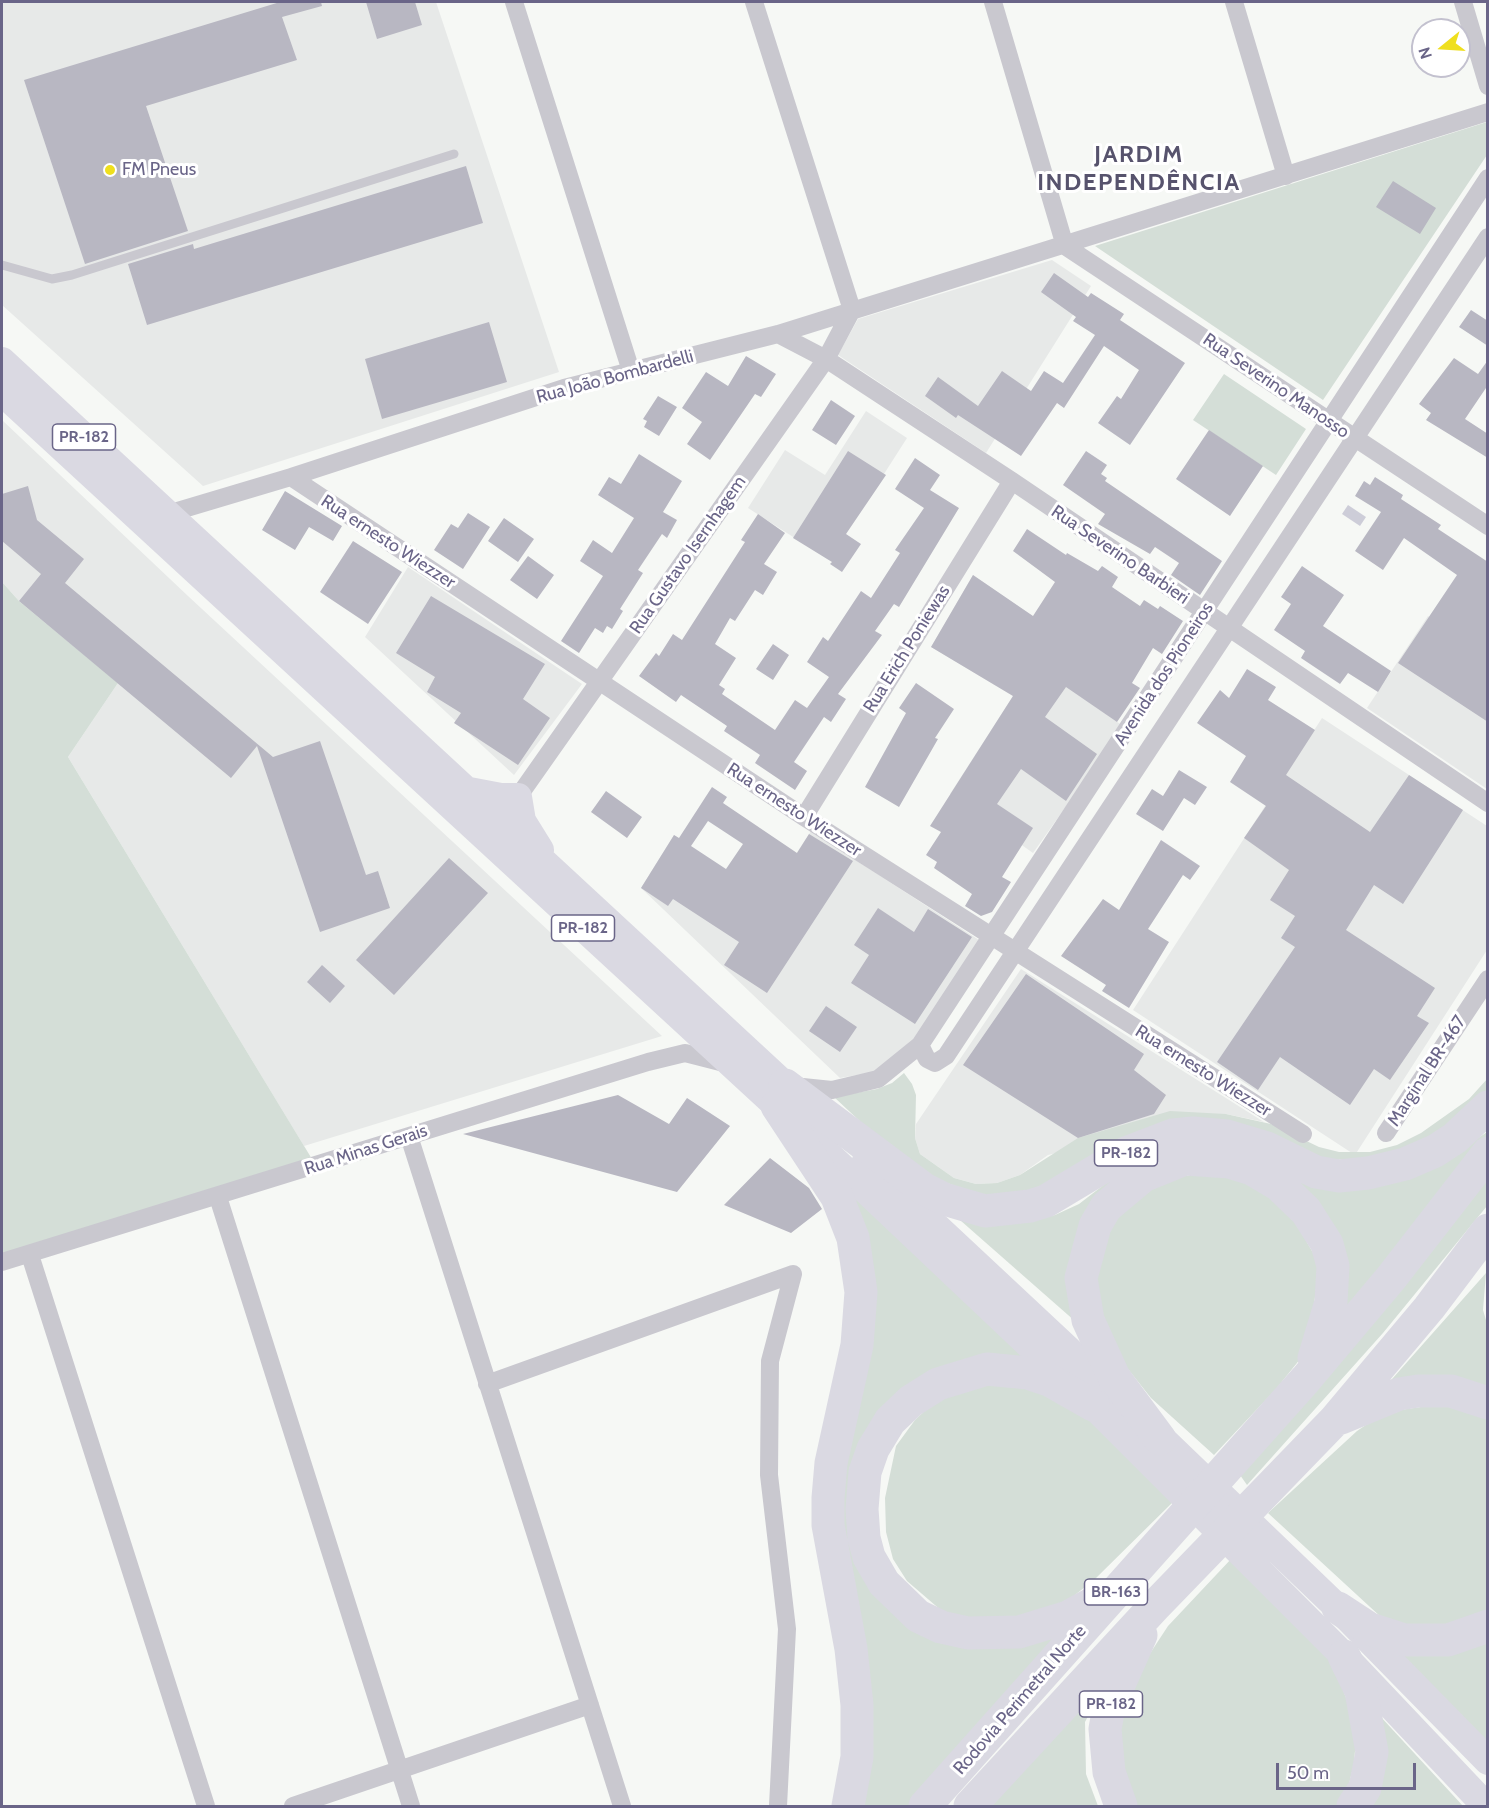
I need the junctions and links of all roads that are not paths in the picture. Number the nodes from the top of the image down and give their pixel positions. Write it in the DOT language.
graph roads {
  1 [pos="514,2"];
  2 [pos="754,2"];
  3 [pos="993,2"];
  4 [pos="1234,2"];
  5 [pos="1462,2"];
  6 [pos="1488,86"];
  7 [pos="1488,112"];
  8 [pos="454,154"];
  9 [pos="1286,176"];
  10 [pos="1488,178"];
  11 [pos="1456,227"];
  12 [pos="1486,242"];
  13 [pos="1065,246"];
  14 [pos="2,265"];
  15 [pos="852,310"];
  16 [pos="778,334"];
  17 [pos="826,359"];
  18 [pos="2,361"];
  19 [pos="631,371"];
  20 [pos="2,392"];
  21 [pos="1330,422"];
  22 [pos="1355,438"];
  23 [pos="291,477"];
  24 [pos="1012,482"];
  25 [pos="167,514"];
  26 [pos="1488,526"];
  27 [pos="1204,612"];
  28 [pos="1227,628"];
  29 [pos="599,681"];
  30 [pos="1146,701"];
  31 [pos="1170,715"];
  32 [pos="464,790"];
  33 [pos="518,797"];
  34 [pos="1488,803"];
  35 [pos="1073,812"];
  36 [pos="804,817"];
  37 [pos="1096,828"];
  38 [pos="555,874"];
  39 [pos="991,938"];
  40 [pos="1014,952"];
  41 [pos="1488,979"];
  42 [pos="920,1045"];
  43 [pos="732,1065"];
  44 [pos="781,1096"];
  45 [pos="1488,1107"];
  46 [pos="1386,1133"];
  47 [pos="1303,1134"];
  48 [pos="409,1136"];
  49 [pos="1488,1153"];
  50 [pos="218,1197"];
  51 [pos="1488,1230"];
  52 [pos="30,1255"];
  53 [pos="2,1262"];
  54 [pos="1306,1379"];
  55 [pos="488,1384"];
  56 [pos="1488,1403"];
  57 [pos="1093,1405"];
  58 [pos="1334,1421"];
  59 [pos="1165,1453"];
  60 [pos="1274,1567"];
  61 [pos="1127,1580"];
  62 [pos="1154,1607"];
  63 [pos="1338,1608"];
  64 [pos="1488,1626"];
  65 [pos="1344,1656"];
  66 [pos="590,1706"];
  67 [pos="1488,1761"];
  68 [pos="400,1770"];
  69 [pos="206,1806"];
  70 [pos="293,1806"];
  71 [pos="411,1806"];
  72 [pos="622,1806"];
  73 [pos="778,1806"];
  74 [pos="848,1806"];
  75 [pos="925,1806"];
  76 [pos="970,1806"];
  77 [pos="1121,1806"];
  78 [pos="1353,1806"];
  79 [pos="1486,1806"];
  1 -- 19 [label="street"];
  2 -- 15 [label="street"];
  3 -- 13 [label="street"];
  4 -- 9 [label="street"];
  5 -- 6 [label="street"];
  7 -- 9 [label="street, Rua João Bombardelli"];
  8 -- 14 [label="lane"];
  9 -- 13 [label="street, Rua João Bombardelli"];
  10 -- 11 [label="street, Avenida dos Pioneiros"];
  11 -- 12 [label="street"];
  11 -- 21 [label="street, Avenida dos Pioneiros"];
  12 -- 22 [label="street, Avenida dos Pioneiros"];
  13 -- 15 [label="street, Rua João Bombardelli"];
  13 -- 21 [label="street, Rua Severino Manosso"];
  15 -- 16 [label="street, Rua João Bombardelli"];
  15 -- 17 [label="street, Rua Gustavo Isernhagem"];
  16 -- 17 [label="street, Rua Severino Barbieri"];
  16 -- 19 [label="street, Rua João Bombardelli"];
  17 -- 24 [label="street, Rua Severino Barbieri"];
  17 -- 29 [label="street, Rua Gustavo Isernhagem"];
  18 -- 25 [label="main road, PR-182"];
  19 -- 23 [label="street, Rua João Bombardelli"];
  20 -- 43 [label="main road, PR-182"];
  21 -- 22 [label="street, Rua Severino Manosso"];
  21 -- 27 [label="street, Avenida dos Pioneiros"];
  22 -- 26 [label="street, Rua Severino Manosso"];
  22 -- 28 [label="street, Avenida dos Pioneiros"];
  23 -- 25 [label="street, Rua João Bombardelli"];
  23 -- 29 [label="street, Rua ernesto Wiezzer"];
  24 -- 27 [label="street, Rua Severino Barbieri"];
  24 -- 36 [label="street, Rua Erich Poniewas"];
  25 -- 32 [label="main road, PR-182"];
  27 -- 28 [label="street, Rua Severino Barbieri"];
  27 -- 30 [label="street, Avenida dos Pioneiros"];
  28 -- 31 [label="street, Avenida dos Pioneiros"];
  28 -- 34 [label="street, Rua Severino Barbieri"];
  29 -- 33 [label="street, Rua Gustavo Isernhagem"];
  29 -- 36 [label="street, Rua ernesto Wiezzer"];
  30 -- 31 [label="street"];
  30 -- 35 [label="street, Avenida dos Pioneiros"];
  31 -- 37 [label="street, Avenida dos Pioneiros"];
  32 -- 33 [label="main road"];
  32 -- 38 [label="main road, PR-182"];
  33 -- 38 [label="main road"];
  35 -- 37 [label="street"];
  35 -- 39 [label="street, Avenida dos Pioneiros"];
  36 -- 39 [label="street, Rua ernesto Wiezzer"];
  37 -- 40 [label="street, Avenida dos Pioneiros"];
  38 -- 44 [label="main road, PR-182"];
  39 -- 40 [label="street, Rua ernesto Wiezzer"];
  39 -- 42 [label="street, Avenida dos Pioneiros"];
  40 -- 42 [label="street, Avenida dos Pioneiros"];
  40 -- 47 [label="street, Rua ernesto Wiezzer"];
  41 -- 46 [label="street, Marginal BR-467"];
  42 -- 44 [label="street, Avenida dos Pioneiros"];
  43 -- 44 [label="main road, PR-182"];
  43 -- 48 [label="street, Rua Minas Gerais"];
  44 -- 45 [label="highway, PR-182"];
  44 -- 57 [label="main road, PR-182"];
  44 -- 59 [label="main road"];
  44 -- 74 [label="highway"];
  48 -- 50 [label="street, Rua Minas Gerais"];
  48 -- 55 [label="street"];
  49 -- 54 [label="highway, BR-163"];
  50 -- 52 [label="street, Rua Minas Gerais"];
  50 -- 68 [label="street"];
  51 -- 58 [label="highway, BR-163"];
  52 -- 53 [label="street, Rua Minas Gerais"];
  52 -- 69 [label="street"];
  54 -- 59 [label="highway"];
  54 -- 61 [label="highway, Rodovia Perimetral Norte / BR-163"];
  55 -- 66 [label="street"];
  55 -- 73 [label="street"];
  56 -- 58 [label="highway"];
  57 -- 59 [label="main road, PR-182"];
  57 -- 61 [label="highway"];
  58 -- 62 [label="highway, Rodovia Perimetral Norte / BR-163"];
  59 -- 60 [label="main road, PR-182"];
  60 -- 63 [label="main road"];
  60 -- 65 [label="main road, PR-182"];
  61 -- 75 [label="highway, Rodovia Perimetral Norte / BR-163"];
  62 -- 76 [label="highway, Rodovia Perimetral Norte / BR-163"];
  62 -- 77 [label="highway, PR-182"];
  63 -- 64 [label="highway"];
  63 -- 67 [label="main road"];
  65 -- 78 [label="highway, PR-182"];
  65 -- 79 [label="main road"];
  66 -- 68 [label="street"];
  66 -- 72 [label="street"];
  68 -- 70 [label="street"];
  68 -- 71 [label="street"];
}
